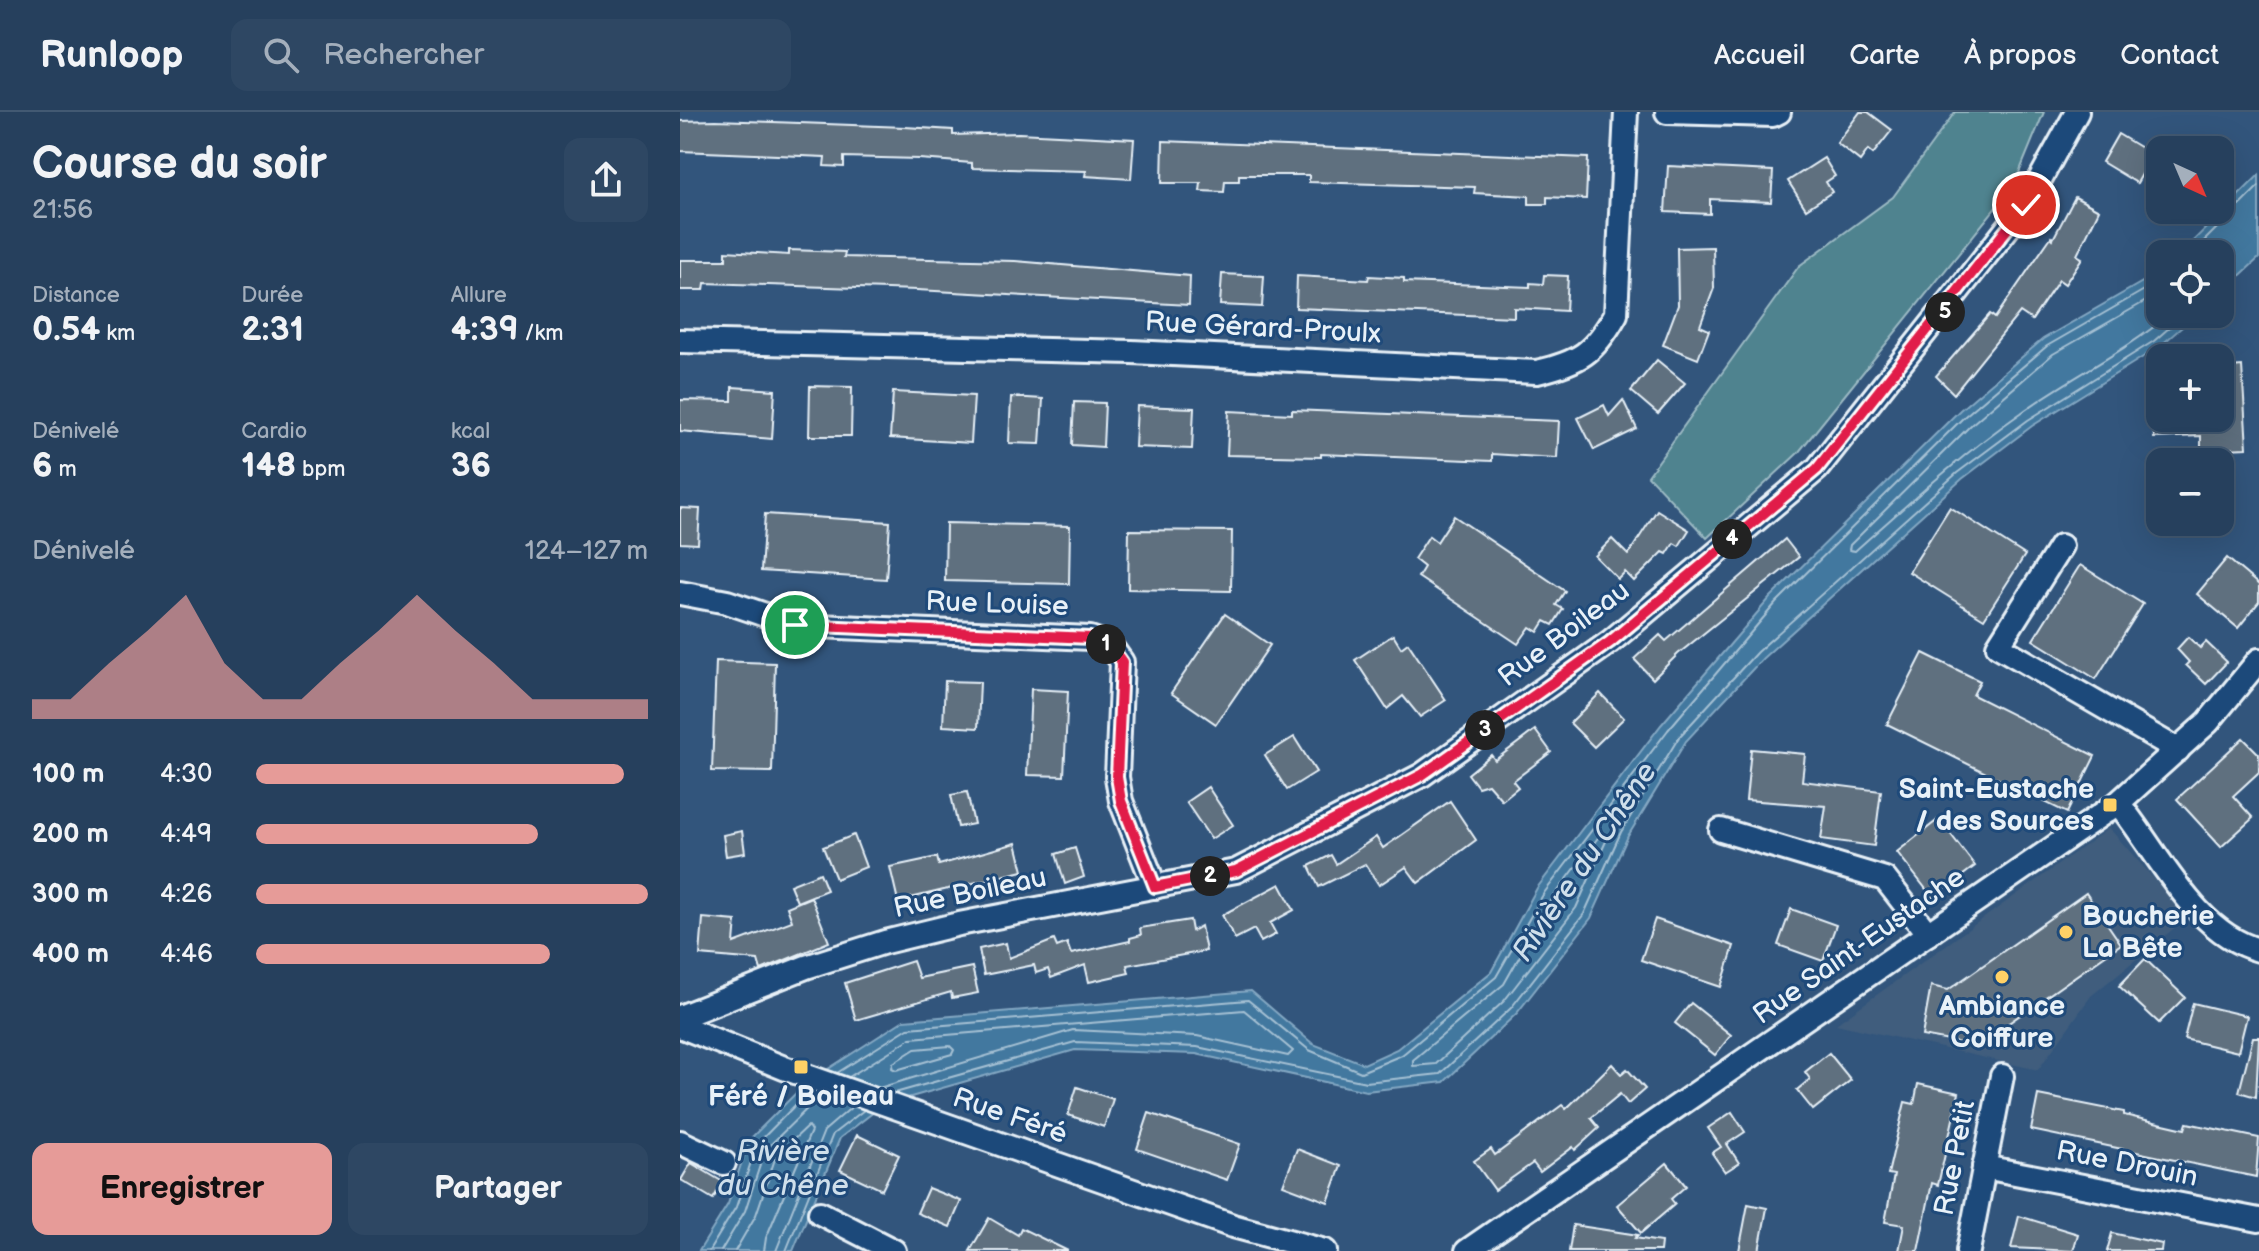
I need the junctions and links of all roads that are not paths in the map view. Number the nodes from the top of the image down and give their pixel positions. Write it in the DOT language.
graph roads {
  1 [pos="1626,112"];
  2 [pos="1667,112"];
  3 [pos="1779,112"];
  4 [pos="2077,112"];
  5 [pos="680,341"];
  6 [pos="2061,546"];
  7 [pos="680,593"];
  8 [pos="2259,660"];
  9 [pos="2178,750"];
  10 [pos="2118,803"];
  11 [pos="1721,830"];
  12 [pos="1155,887"];
  13 [pos="1928,934"];
  14 [pos="2259,950"];
  15 [pos="680,1017"];
  16 [pos="680,1026"];
  17 [pos="2002,1076"];
  18 [pos="680,1142"];
  19 [pos="724,1163"];
  20 [pos="1984,1167"];
  21 [pos="820,1213"];
  22 [pos="2259,1220"];
  23 [pos="894,1251"];
  24 [pos="1325,1251"];
  25 [pos="1467,1251"];
  26 [pos="1968,1251"];
  1 -- 5 [label="street, Rue Gérard-Proulx"];
  2 -- 3 [label="street"];
  4 -- 12 [label="street, Rue Boileau"];
  6 -- 9 [label="street"];
  7 -- 12 [label="street, Rue Louise"];
  8 -- 9 [label="street, Rue Saint-Eustache"];
  9 -- 10 [label="street, Rue Saint-Eustache"];
  10 -- 13 [label="street, Rue Saint-Eustache"];
  10 -- 14 [label="street"];
  11 -- 13 [label="street"];
  12 -- 15 [label="street, Rue Boileau"];
  13 -- 25 [label="street, Rue Saint-Eustache"];
  16 -- 24 [label="street, Rue Féré"];
  17 -- 20 [label="street, Rue Petit"];
  18 -- 19 [label="street"];
  20 -- 22 [label="street, Rue Drouin"];
  20 -- 26 [label="street, Rue Petit"];
  21 -- 23 [label="street"];
}
